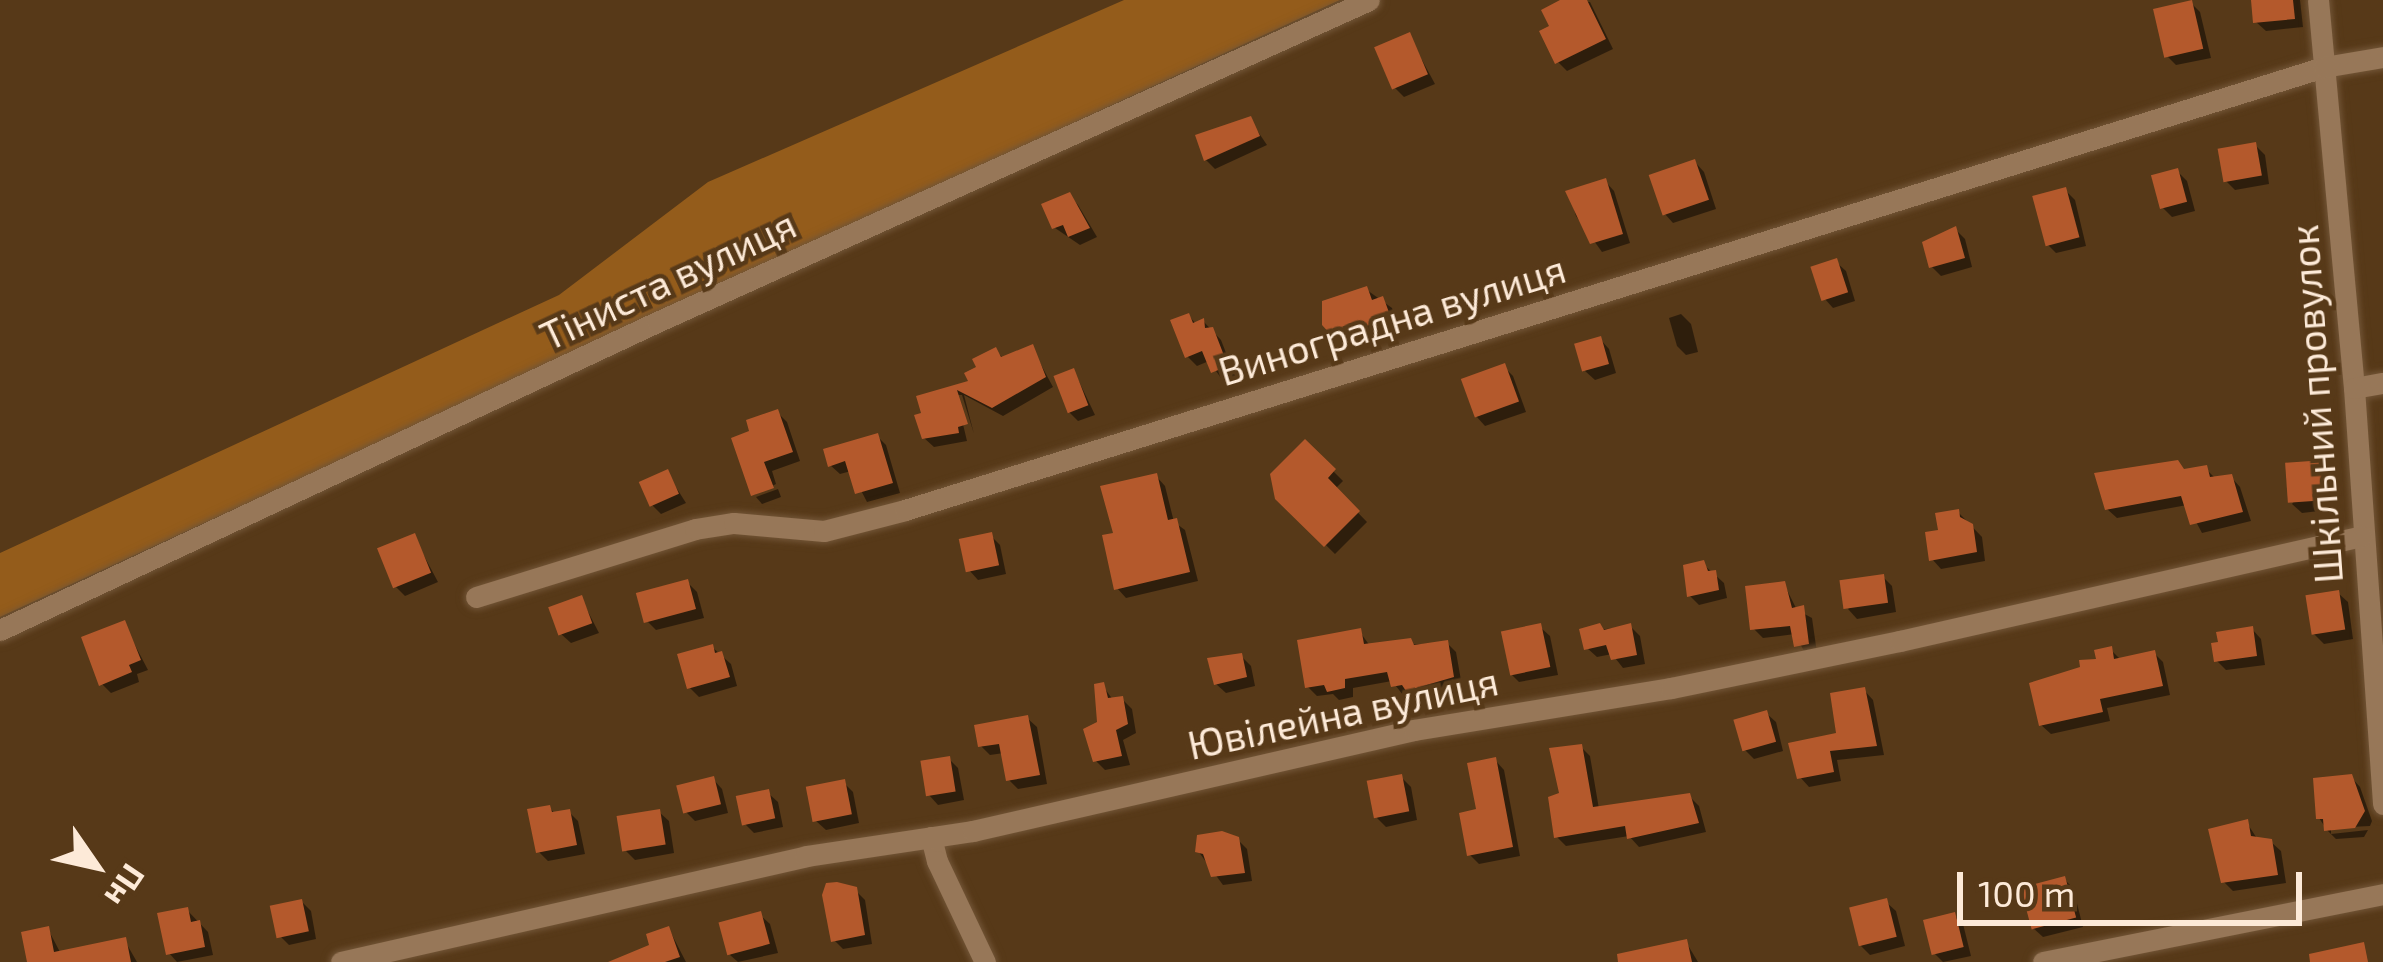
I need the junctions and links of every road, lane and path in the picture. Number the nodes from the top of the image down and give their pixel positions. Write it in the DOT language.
graph roads {
  1 [pos="1369,0"];
  2 [pos="2318,0"];
  3 [pos="2383,57"];
  4 [pos="2324,67"];
  5 [pos="2383,383"];
  6 [pos="2354,388"];
  7 [pos="2361,536"];
  8 [pos="476,596"];
  9 [pos="0,630"];
  10 [pos="2381,720"];
  11 [pos="2383,804"];
  12 [pos="931,838"];
  13 [pos="2383,894"];
  14 [pos="341,962"];
  15 [pos="985,962"];
  16 [pos="2043,962"];
  1 -- 9 [label="street, Тіниста вулиця"];
  2 -- 4 [label="street, Шкільний провулок"];
  3 -- 4 [label="street, Виноградна вулиця"];
  4 -- 6 [label="street, Шкільний провулок"];
  4 -- 8 [label="street, Виноградна вулиця"];
  5 -- 6 [label="street"];
  6 -- 7 [label="street, Шкільний провулок"];
  7 -- 10 [label="street, Шкільний провулок"];
  7 -- 12 [label="street, Ювілейна вулиця"];
  10 -- 11 [label="street, Шкільний провулок"];
  12 -- 14 [label="street, Ювілейна вулиця"];
  12 -- 15 [label="street"];
  13 -- 16 [label="street"];
}
